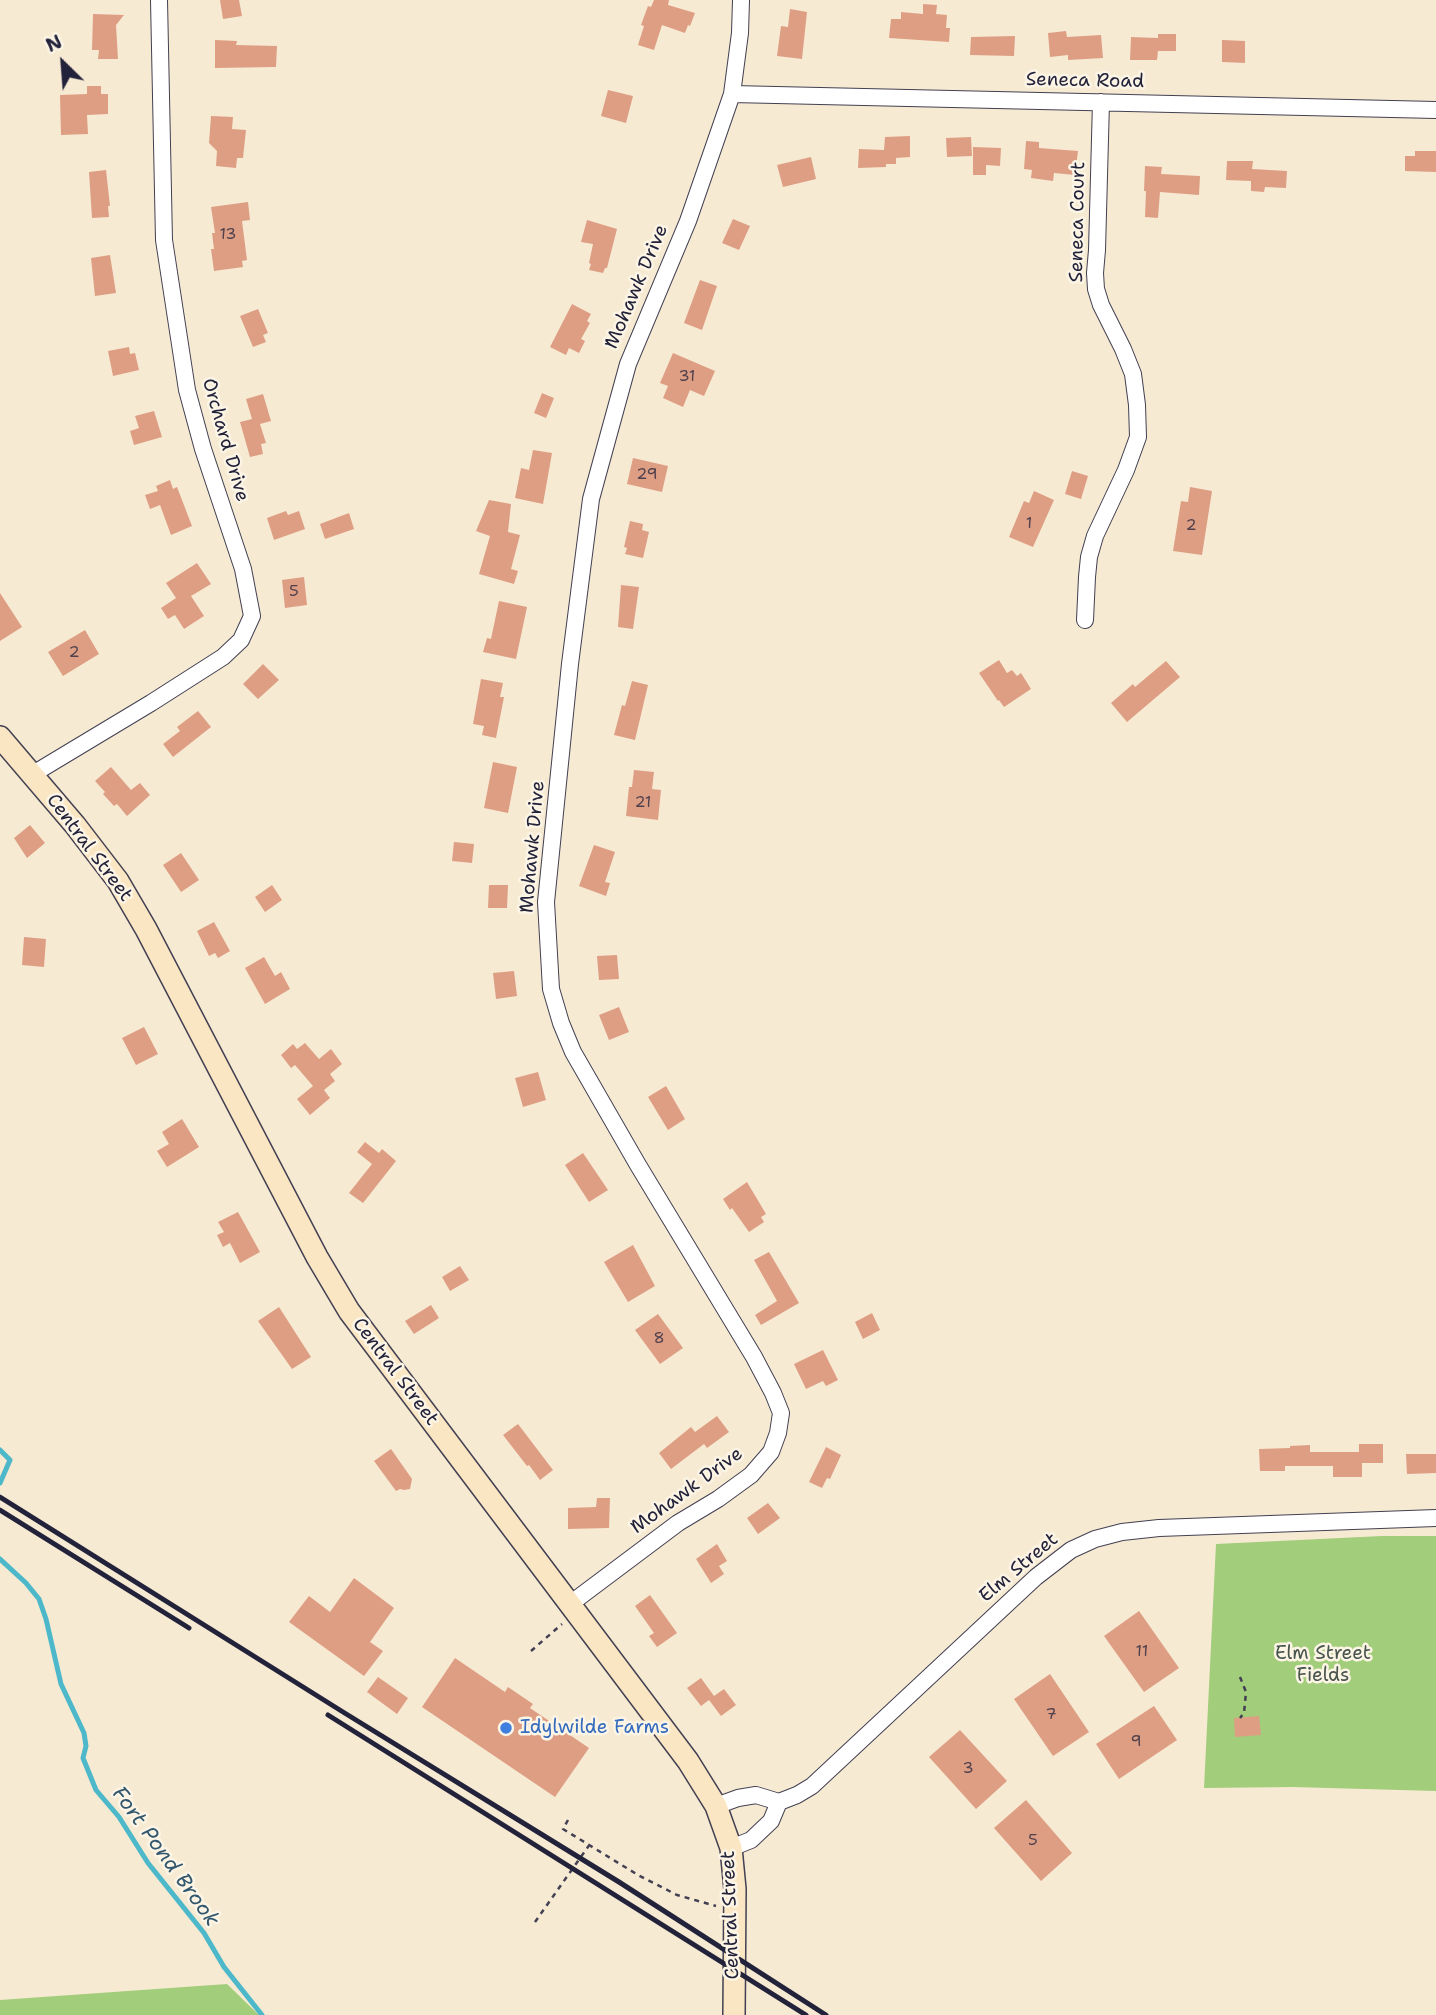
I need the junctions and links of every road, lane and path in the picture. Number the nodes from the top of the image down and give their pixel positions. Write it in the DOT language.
graph roads {
  1 [pos="159,0"];
  2 [pos="741,0"];
  3 [pos="732,94"];
  4 [pos="1101,102"];
  5 [pos="1436,110"];
  6 [pos="1085,620"];
  7 [pos="0,737"];
  8 [pos="33,775"];
  9 [pos="1436,1518"];
  10 [pos="568,1612"];
  11 [pos="531,1651"];
  12 [pos="1240,1677"];
  13 [pos="1240,1718"];
  14 [pos="779,1802"];
  15 [pos="716,1806"];
  16 [pos="568,1820"];
  17 [pos="590,1844"];
  18 [pos="731,1848"];
  19 [pos="720,1907"];
  20 [pos="535,1922"];
  21 [pos="734,2015"];
  1 -- 8 [label="street, Orchard Drive"];
  2 -- 3 [label="street, Mohawk Drive"];
  3 -- 4 [label="street, Seneca Road"];
  3 -- 10 [label="street, Mohawk Drive"];
  4 -- 5 [label="street, Seneca Road"];
  4 -- 6 [label="street, Seneca Court"];
  7 -- 8 [label="street, Central Street"];
  8 -- 10 [label="street, Central Street"];
  9 -- 14 [label="street, Elm Street"];
  10 -- 11 [label="path"];
  10 -- 15 [label="street, Central Street"];
  12 -- 13 [label="path"];
  14 -- 15 [label="street"];
  14 -- 18 [label="street"];
  15 -- 18 [label="street, Central Street"];
  16 -- 17 [label="path"];
  17 -- 19 [label="path"];
  17 -- 20 [label="path"];
  18 -- 21 [label="street, Central Street"];
}
